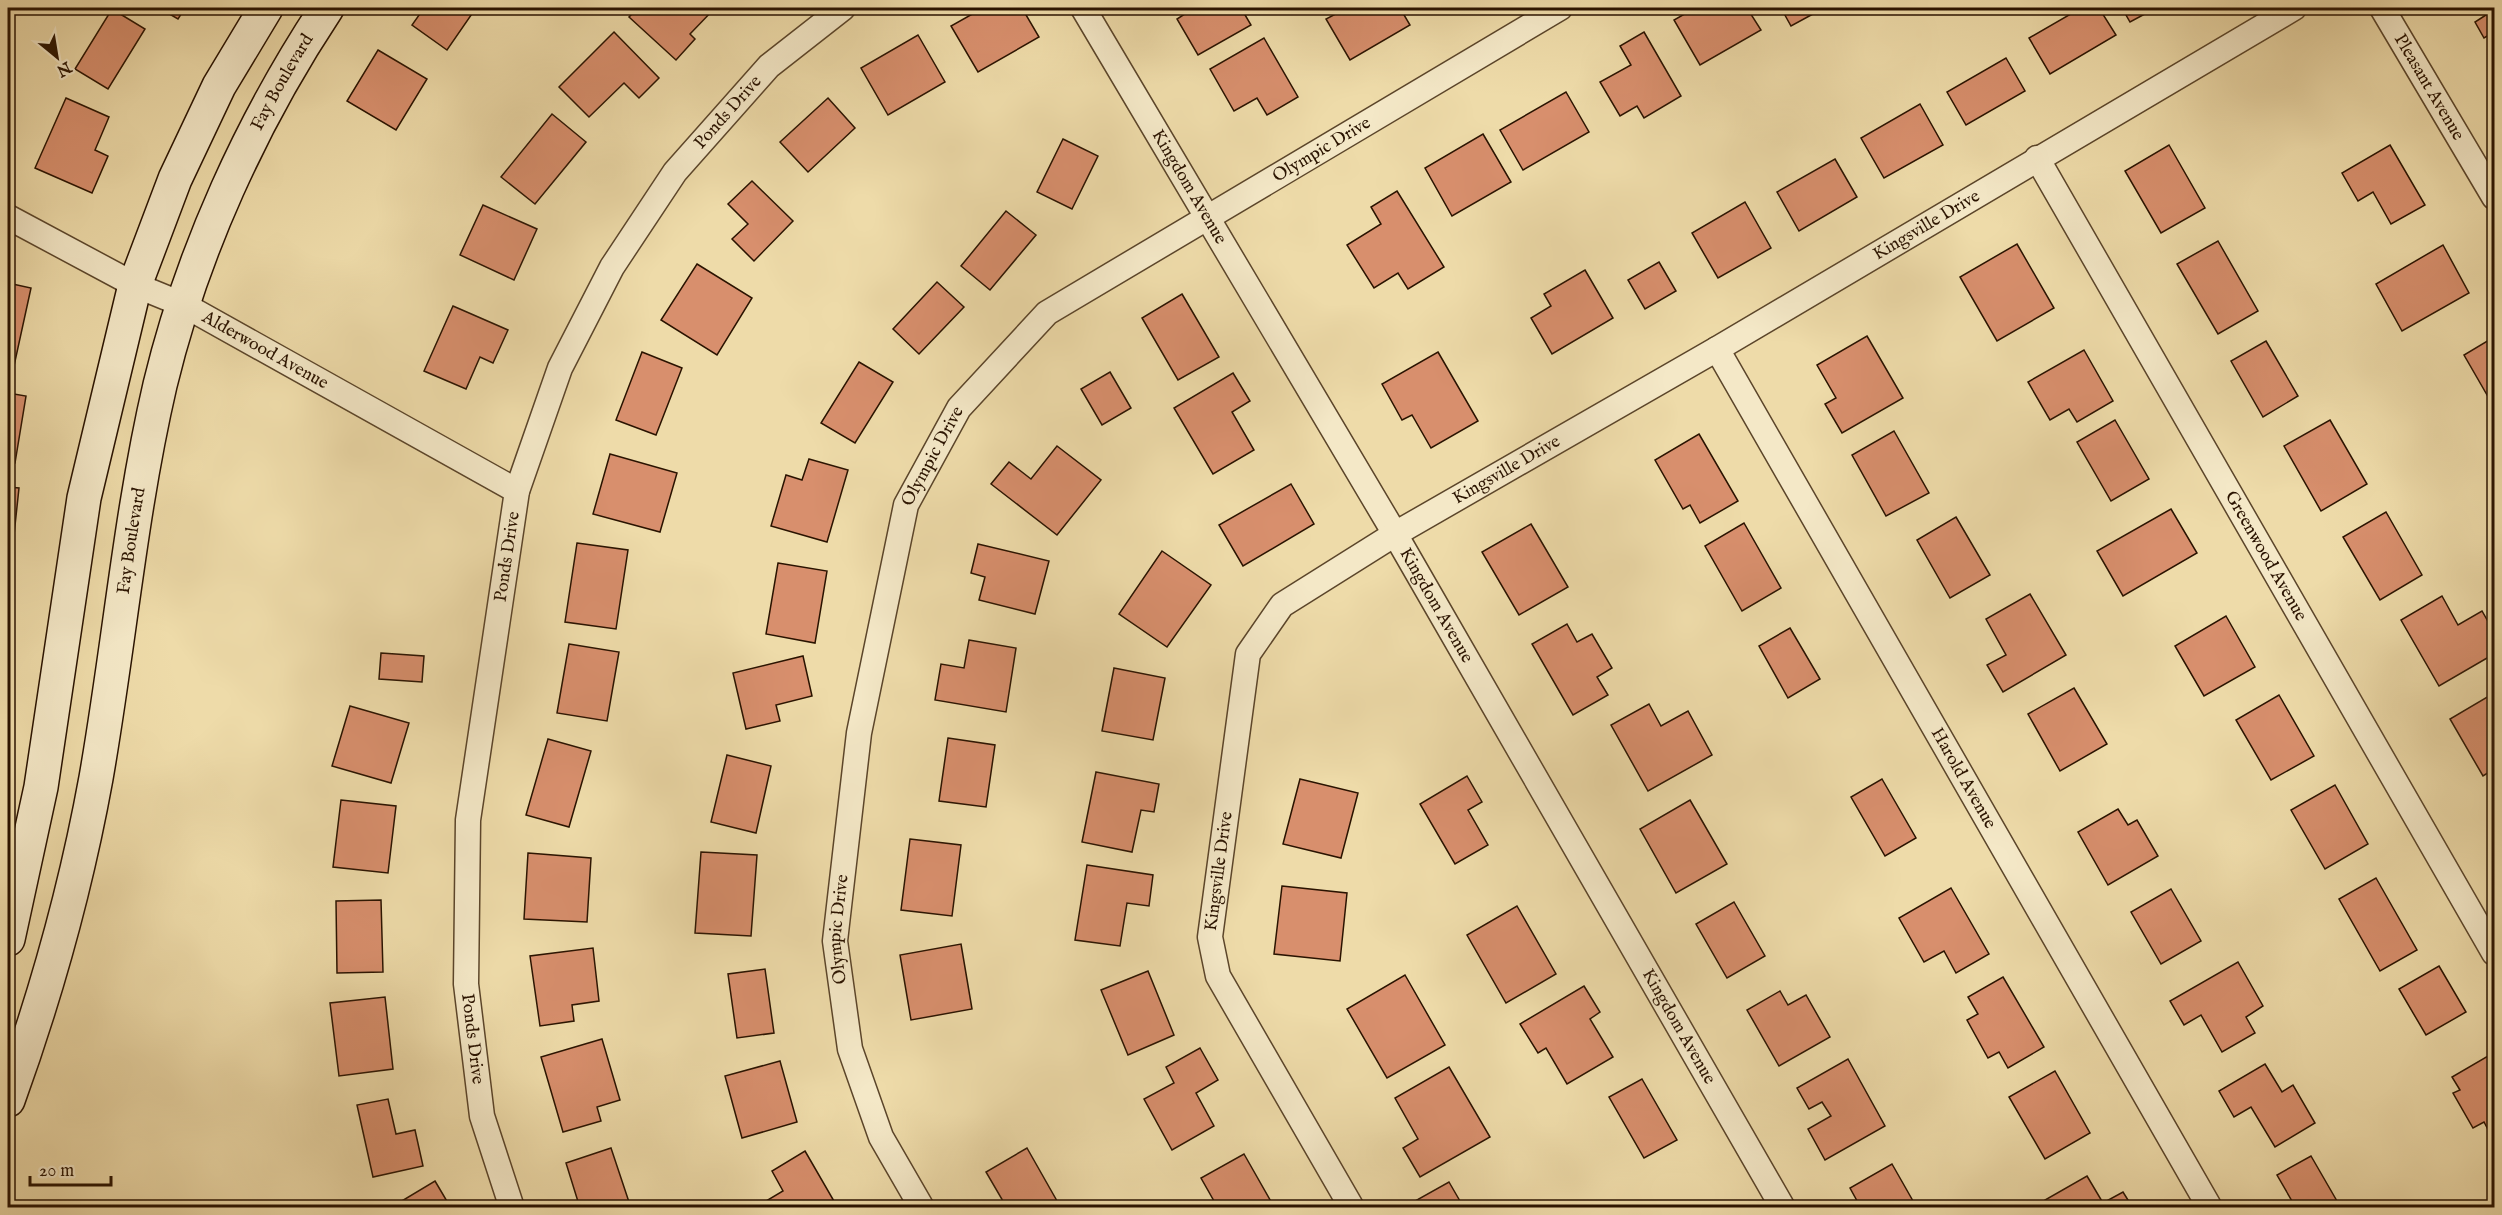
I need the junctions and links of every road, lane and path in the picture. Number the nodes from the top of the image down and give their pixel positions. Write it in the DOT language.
graph roads {
  1 [pos="266,8"];
  2 [pos="327,8"];
  3 [pos="843,8"];
  4 [pos="1083,8"];
  5 [pos="1560,8"];
  6 [pos="2294,8"];
  7 [pos="2382,8"];
  8 [pos="2037,158"];
  9 [pos="2494,197"];
  10 [pos="1206,216"];
  11 [pos="8,217"];
  12 [pos="135,285"];
  13 [pos="184,305"];
  14 [pos="1717,349"];
  15 [pos="517,491"];
  16 [pos="1395,534"];
  17 [pos="8,939"];
  18 [pos="2494,953"];
  19 [pos="8,1100"];
  20 [pos="512,1208"];
  21 [pos="922,1208"];
  22 [pos="1352,1208"];
  23 [pos="1783,1208"];
  24 [pos="2210,1208"];
  1 -- 12 [label="main road"];
  2 -- 13 [label="main road, Fay Boulevard"];
  3 -- 15 [label="street, Ponds Drive"];
  4 -- 10 [label="street, Kingdom Avenue"];
  5 -- 10 [label="street, Olympic Drive"];
  6 -- 8 [label="street, Kingsville Drive"];
  7 -- 9 [label="street, Pleasant Avenue"];
  8 -- 14 [label="street, Kingsville Drive"];
  8 -- 18 [label="street, Greenwood Avenue"];
  10 -- 16 [label="street, Kingdom Avenue"];
  10 -- 21 [label="street, Olympic Drive"];
  11 -- 12 [label="street, Alderwood Avenue"];
  12 -- 13 [label="street, Alderwood Avenue"];
  12 -- 17 [label="main road"];
  13 -- 15 [label="street, Alderwood Avenue"];
  13 -- 19 [label="main road, Fay Boulevard"];
  14 -- 16 [label="street, Kingsville Drive"];
  14 -- 24 [label="street, Harold Avenue"];
  15 -- 20 [label="street, Ponds Drive"];
  16 -- 22 [label="street, Kingsville Drive"];
  16 -- 23 [label="street, Kingdom Avenue"];
}
